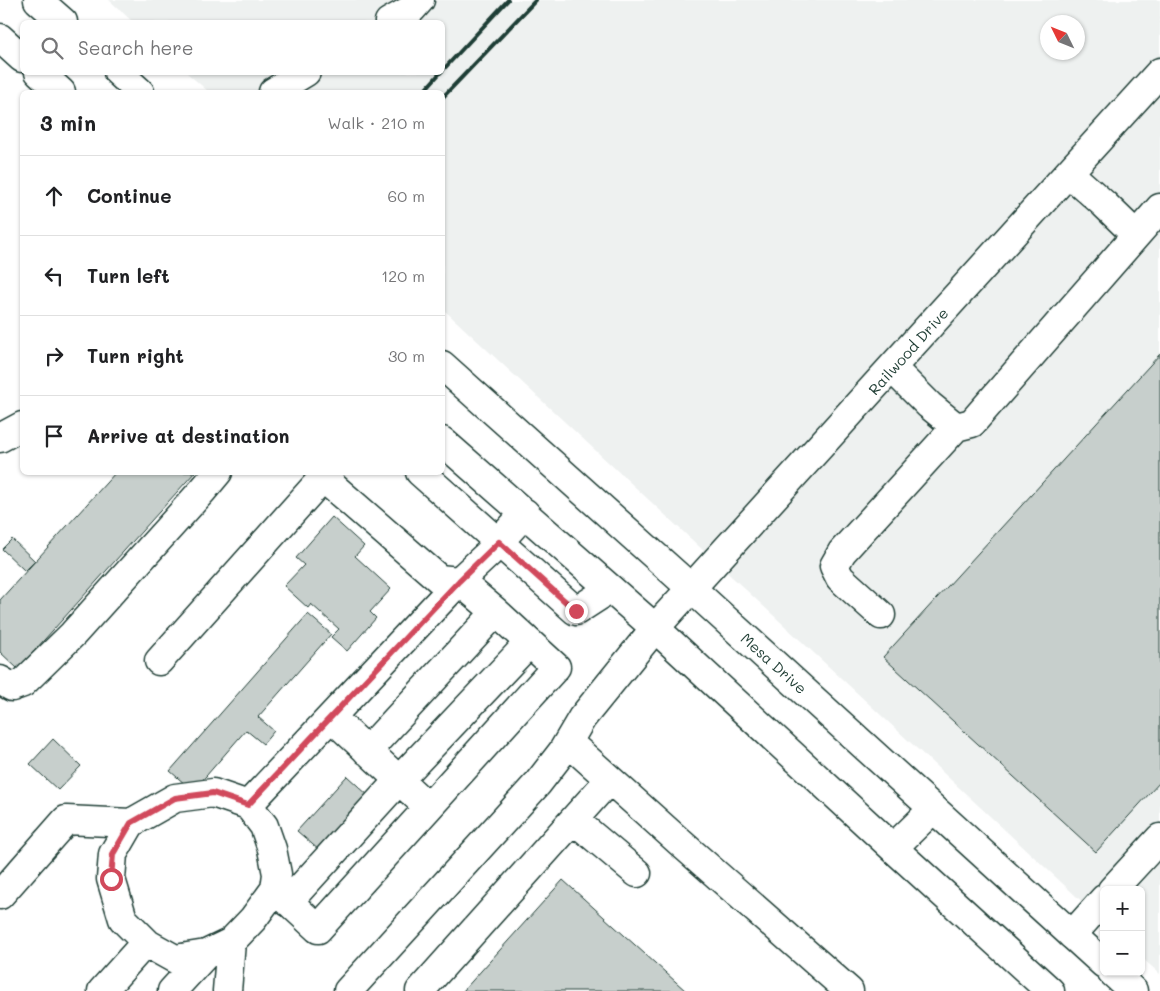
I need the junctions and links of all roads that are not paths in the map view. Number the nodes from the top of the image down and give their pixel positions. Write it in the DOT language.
graph roads {
  1 [pos="38,0"];
  2 [pos="420,0"];
  3 [pos="60,20"];
  4 [pos="393,20"];
  5 [pos="0,38"];
  6 [pos="20,56"];
  7 [pos="1160,72"];
  8 [pos="42,75"];
  9 [pos="121,75"];
  10 [pos="301,75"];
  11 [pos="59,90"];
  12 [pos="138,90"];
  13 [pos="276,90"];
  14 [pos="1069,173"];
  15 [pos="1160,208"];
  16 [pos="1136,235"];
  17 [pos="445,368"];
  18 [pos="892,368"];
  19 [pos="20,427"];
  20 [pos="956,427"];
  21 [pos="0,438"];
  22 [pos="445,443"];
  23 [pos="216,475"];
  24 [pos="326,475"];
  25 [pos="328,475"];
  26 [pos="423,475"];
  27 [pos="525,513"];
  28 [pos="499,542"];
  29 [pos="459,581"];
  30 [pos="692,588"];
  31 [pos="610,589"];
  32 [pos="496,612"];
  33 [pos="881,615"];
  34 [pos="655,628"];
  35 [pos="529,643"];
  36 [pos="159,661"];
  37 [pos="0,680"];
  38 [pos="331,717"];
  39 [pos="568,742"];
  40 [pos="367,751"];
  41 [pos="399,780"];
  42 [pos="609,780"];
  43 [pos="248,805"];
  44 [pos="428,807"];
  45 [pos="933,809"];
  46 [pos="574,820"];
  47 [pos="131,823"];
  48 [pos="1160,838"];
  49 [pos="893,848"];
  50 [pos="636,874"];
  51 [pos="1116,886"];
  52 [pos="0,895"];
  53 [pos="282,896"];
  54 [pos="1100,904"];
  55 [pos="1072,935"];
  56 [pos="146,942"];
  57 [pos="231,942"];
  58 [pos="206,954"];
  59 [pos="1100,960"];
  60 [pos="1116,976"];
  61 [pos="102,991"];
  62 [pos="172,991"];
  63 [pos="227,991"];
  64 [pos="348,991"];
  65 [pos="420,991"];
  66 [pos="849,991"];
  67 [pos="1050,991"];
  68 [pos="1132,991"];
  1 -- 3 [label="main road"];
  2 -- 4 [label="main road"];
  5 -- 6 [label="main road"];
  7 -- 14 [label="main road, Railwood Drive"];
  8 -- 11 [label="main road"];
  9 -- 12 [label="main road"];
  10 -- 13 [label="main road"];
  14 -- 16 [label="main road"];
  14 -- 18 [label="main road, Railwood Drive"];
  15 -- 16 [label="main road"];
  16 -- 20 [label="main road"];
  17 -- 30 [label="main road, Mesa Drive"];
  18 -- 20 [label="main road"];
  18 -- 30 [label="main road, Railwood Drive"];
  19 -- 21 [label="main road"];
  20 -- 33 [label="main road"];
  22 -- 27 [label="main road"];
  23 -- 37 [label="main road"];
  24 -- 36 [label="main road"];
  25 -- 29 [label="main road"];
  26 -- 28 [label="main road"];
  27 -- 28 [label="main road"];
  27 -- 31 [label="main road"];
  28 -- 29 [label="main road"];
  28 -- 31 [label="main road"];
  29 -- 32 [label="main road"];
  29 -- 38 [label="main road"];
  30 -- 34 [label="main road, Railwood Drive"];
  30 -- 45 [label="main road, Mesa Drive"];
  31 -- 34 [label="main road"];
  32 -- 35 [label="main road"];
  32 -- 40 [label="main road"];
  34 -- 39 [label="main road, Railwood Drive"];
  34 -- 49 [label="main road"];
  35 -- 41 [label="main road"];
  35 -- 44 [label="main road"];
  38 -- 40 [label="main road"];
  38 -- 43 [label="main road"];
  39 -- 42 [label="main road"];
  39 -- 64 [label="main road, Railwood Drive"];
  40 -- 41 [label="main road"];
  41 -- 44 [label="main road"];
  41 -- 53 [label="main road"];
  42 -- 46 [label="main road"];
  42 -- 66 [label="main road"];
  43 -- 47 [label="main road"];
  43 -- 53 [label="main road"];
  44 -- 53 [label="main road"];
  45 -- 49 [label="main road"];
  45 -- 55 [label="main road, Mesa Drive"];
  46 -- 50 [label="main road"];
  46 -- 65 [label="main road"];
  47 -- 52 [label="main road"];
  47 -- 56 [label="main road"];
  48 -- 51 [label="main road"];
  49 -- 67 [label="main road"];
  53 -- 57 [label="main road"];
  54 -- 55 [label="main road"];
  55 -- 59 [label="main road, Mesa Drive"];
  56 -- 58 [label="main road"];
  56 -- 61 [label="main road"];
  57 -- 58 [label="main road"];
  57 -- 63 [label="main road"];
  58 -- 62 [label="main road"];
  60 -- 68 [label="main road"];
}
